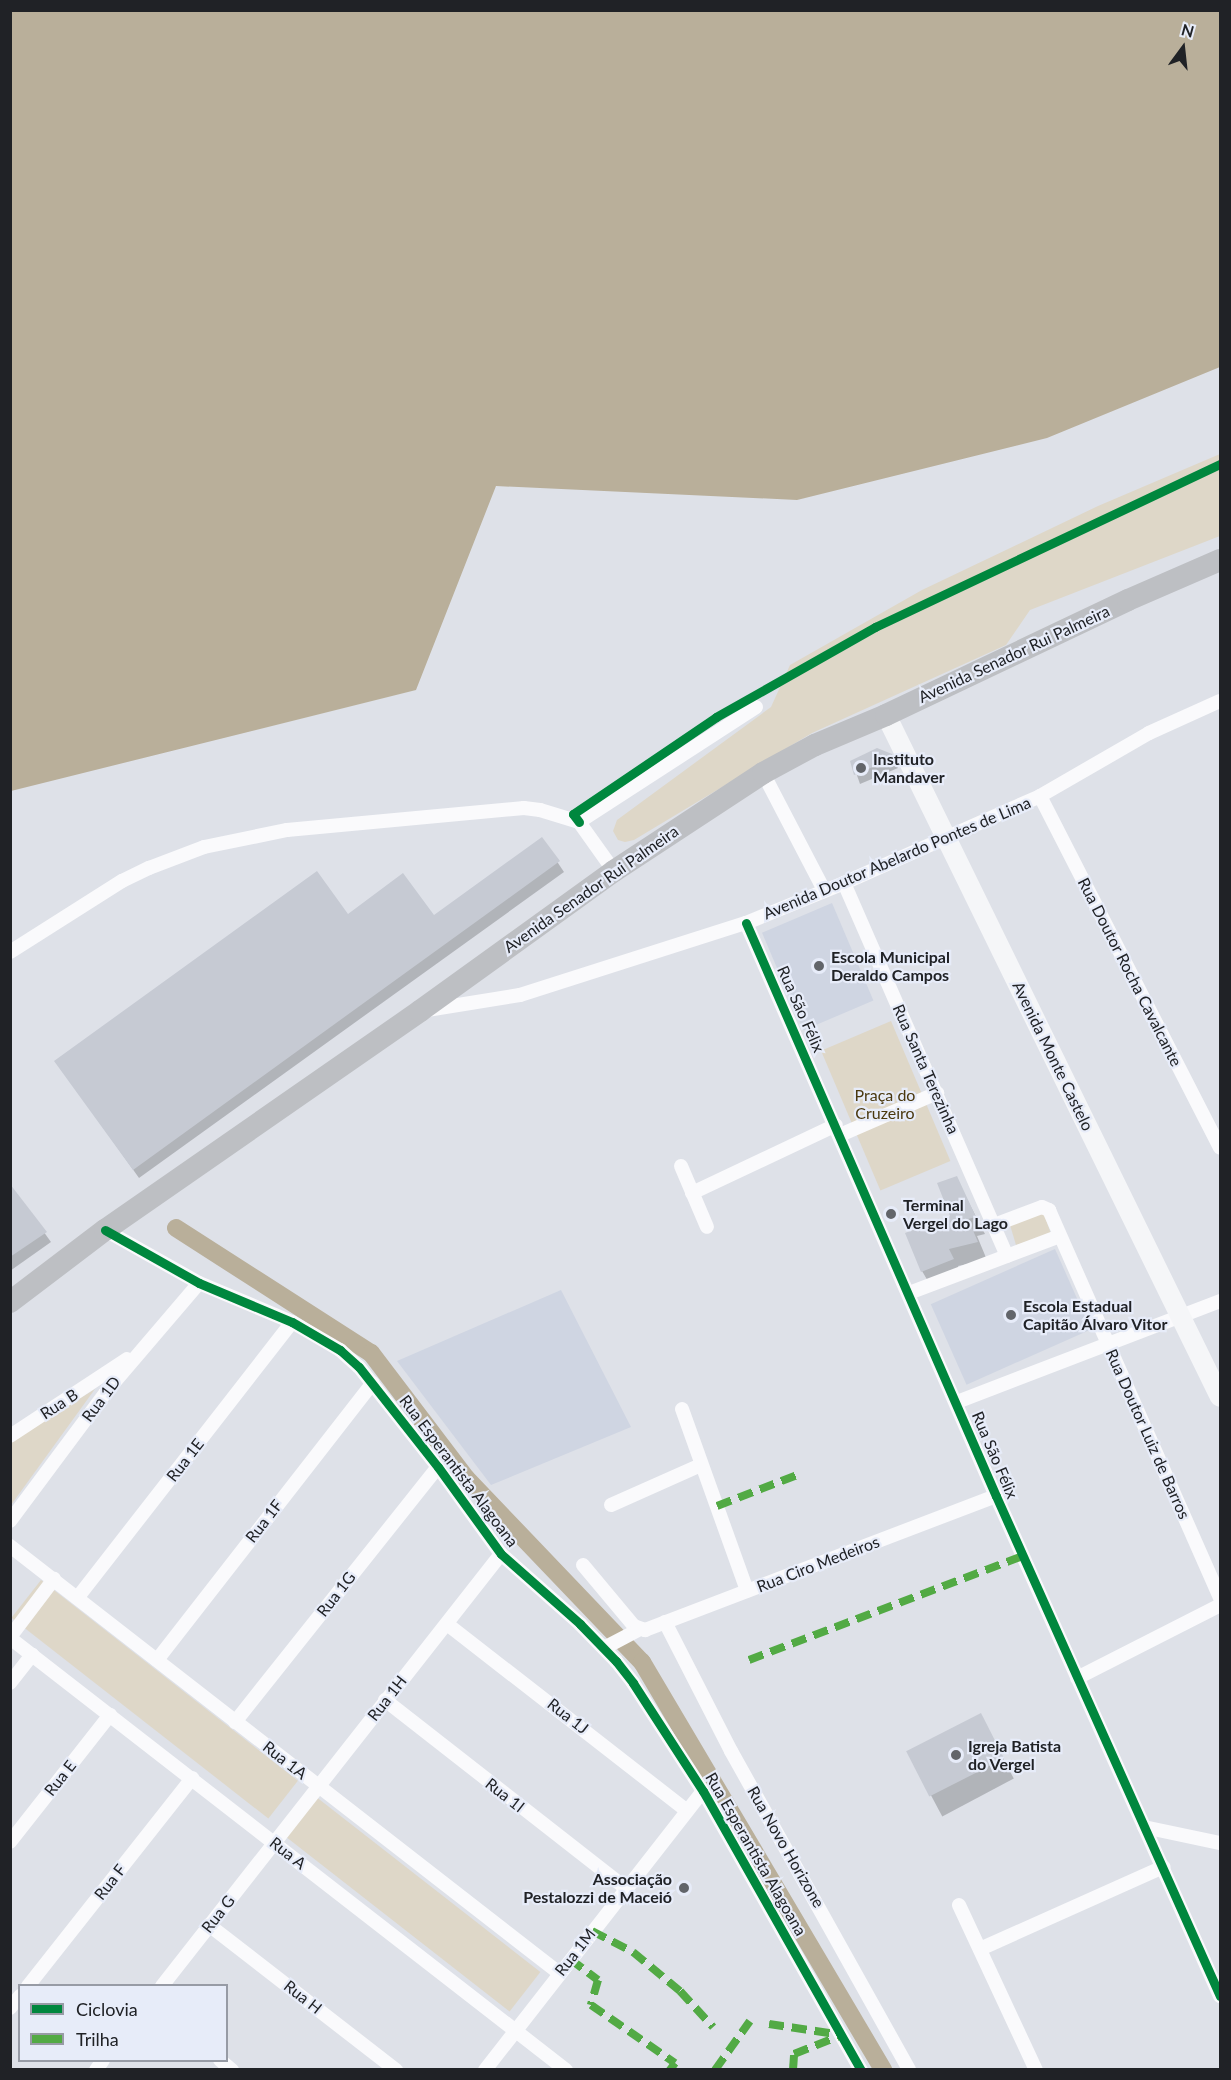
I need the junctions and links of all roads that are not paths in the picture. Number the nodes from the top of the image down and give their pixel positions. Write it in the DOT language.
graph roads {
  1 [pos="1221,560"];
  2 [pos="1221,701"];
  3 [pos="756,707"];
  4 [pos="886,715"];
  5 [pos="763,773"];
  6 [pos="1040,796"];
  7 [pos="579,822"];
  8 [pos="945,838"];
  9 [pos="614,871"];
  10 [pos="844,884"];
  11 [pos="824,890"];
  12 [pos="746,923"];
  13 [pos="10,952"];
  14 [pos="420,1011"];
  15 [pos="937,1093"];
  16 [pos="838,1130"];
  17 [pos="1221,1148"];
  18 [pos="681,1166"];
  19 [pos="692,1193"];
  20 [pos="994,1225"];
  21 [pos="707,1227"];
  22 [pos="105,1230"];
  23 [pos="1060,1236"];
  24 [pos="1007,1256"];
  25 [pos="199,1283"];
  26 [pos="909,1293"];
  27 [pos="1221,1301"];
  28 [pos="10,1302"];
  29 [pos="1180,1317"];
  30 [pos="292,1322"];
  31 [pos="1108,1343"];
  32 [pos="138,1352"];
  33 [pos="373,1383"];
  34 [pos="1221,1397"];
  35 [pos="957,1402"];
  36 [pos="682,1409"];
  37 [pos="10,1436"];
  38 [pos="701,1465"];
  39 [pos="438,1467"];
  40 [pos="996,1496"];
  41 [pos="611,1505"];
  42 [pos="10,1521"];
  43 [pos="10,1546"];
  44 [pos="501,1554"];
  45 [pos="583,1565"];
  46 [pos="54,1579"];
  47 [pos="747,1591"];
  48 [pos="78,1598"];
  49 [pos="1221,1598"];
  50 [pos="1221,1605"];
  51 [pos="665,1622"];
  52 [pos="447,1624"];
  53 [pos="624,1636"];
  54 [pos="10,1637"];
  55 [pos="33,1655"];
  56 [pos="158,1660"];
  57 [pos="1077,1678"];
  58 [pos="10,1683"];
  59 [pos="385,1700"];
  60 [pos="110,1715"];
  61 [pos="235,1722"];
  62 [pos="192,1778"];
  63 [pos="317,1785"];
  64 [pos="703,1791"];
  65 [pos="687,1811"];
  66 [pos="1144,1827"];
  67 [pos="10,1842"];
  68 [pos="273,1842"];
  69 [pos="1221,1843"];
  70 [pos="1163,1867"];
  71 [pos="626,1888"];
  72 [pos="959,1905"];
  73 [pos="209,1925"];
  74 [pos="980,1949"];
  75 [pos="559,1973"];
  76 [pos="30,1984"];
  77 [pos="164,1984"];
  78 [pos="1221,1996"];
  79 [pos="516,2030"];
  80 [pos="396,2070"];
  81 [pos="485,2070"];
  82 [pos="566,2070"];
  83 [pos="861,2070"];
  84 [pos="909,2070"];
  85 [pos="1035,2070"];
  1 -- 4 [label="main road, Avenida Senador Rui Palmeira"];
  2 -- 6 [label="street, Avenida Doutor Abelardo Pontes de Lima"];
  3 -- 7 [label="street"];
  4 -- 5 [label="main road, Avenida Senador Rui Palmeira"];
  4 -- 8 [label="street, Avenida Monte Castelo"];
  5 -- 9 [label="main road, Avenida Senador Rui Palmeira"];
  5 -- 11 [label="street"];
  6 -- 8 [label="street, Avenida Doutor Abelardo Pontes de Lima"];
  6 -- 17 [label="street, Rua Doutor Rocha Cavalcante"];
  7 -- 9 [label="street"];
  7 -- 13 [label="street"];
  8 -- 10 [label="street, Avenida Doutor Abelardo Pontes de Lima"];
  8 -- 29 [label="street, Avenida Monte Castelo"];
  9 -- 14 [label="main road, Avenida Senador Rui Palmeira"];
  10 -- 11 [label="street, Avenida Doutor Abelardo Pontes de Lima"];
  10 -- 15 [label="street, Rua Santa Terezinha"];
  11 -- 12 [label="street, Avenida Doutor Abelardo Pontes de Lima"];
  12 -- 14 [label="street, Avenida Doutor Abelardo Pontes de Lima"];
  12 -- 16 [label="street, Rua São Félix"];
  14 -- 22 [label="main road, Avenida Senador Rui Palmeira"];
  15 -- 16 [label="street"];
  15 -- 20 [label="street, Rua Santa Terezinha"];
  16 -- 19 [label="street"];
  16 -- 26 [label="street, Rua São Félix"];
  18 -- 19 [label="street"];
  19 -- 21 [label="street"];
  20 -- 23 [label="street, Rua Doutor Luiz de Barros"];
  20 -- 24 [label="street, Rua Santa Terezinha"];
  22 -- 25 [label="street, Rua Esperantista Alagoana"];
  22 -- 28 [label="main road, Avenida Senador Rui Palmeira"];
  23 -- 24 [label="street"];
  23 -- 31 [label="street, Rua Doutor Luiz de Barros"];
  24 -- 26 [label="street"];
  25 -- 30 [label="street, Rua Esperantista Alagoana"];
  25 -- 32 [label="street, Rua 1D"];
  26 -- 35 [label="street, Rua São Félix"];
  27 -- 29 [label="street"];
  29 -- 31 [label="street"];
  29 -- 34 [label="street, Avenida Monte Castelo"];
  30 -- 33 [label="street, Rua Esperantista Alagoana"];
  30 -- 48 [label="street, Rua 1E"];
  31 -- 35 [label="street"];
  31 -- 49 [label="street, Rua Doutor Luiz de Barros"];
  32 -- 37 [label="street, Rua B"];
  32 -- 42 [label="street, Rua 1D"];
  33 -- 39 [label="street, Rua Esperantista Alagoana"];
  33 -- 56 [label="street, Rua 1F"];
  35 -- 40 [label="street, Rua São Félix"];
  36 -- 38 [label="street"];
  38 -- 41 [label="street"];
  38 -- 47 [label="street"];
  39 -- 44 [label="street, Rua Esperantista Alagoana"];
  39 -- 61 [label="street, Rua 1G"];
  40 -- 47 [label="street, Rua Ciro Medeiros"];
  40 -- 57 [label="street, Rua São Félix"];
  43 -- 46 [label="street, Rua 1A"];
  44 -- 52 [label="street, Rua 1H"];
  44 -- 53 [label="street, Rua Esperantista Alagoana"];
  45 -- 53 [label="street"];
  46 -- 48 [label="street, Rua 1A"];
  46 -- 54 [label="street"];
  47 -- 51 [label="street, Rua Ciro Medeiros"];
  48 -- 56 [label="street, Rua 1A"];
  50 -- 57 [label="street"];
  51 -- 53 [label="street, Rua Ciro Medeiros"];
  51 -- 84 [label="street, Rua Novo Horizone"];
  52 -- 59 [label="street, Rua 1H"];
  52 -- 65 [label="street, Rua 1J"];
  53 -- 64 [label="street, Rua Esperantista Alagoana"];
  54 -- 55 [label="street, Rua A"];
  55 -- 58 [label="street"];
  55 -- 60 [label="street, Rua A"];
  56 -- 61 [label="street, Rua 1A"];
  57 -- 66 [label="street, Rua São Félix"];
  59 -- 63 [label="street, Rua 1H"];
  59 -- 71 [label="street, Rua 1I"];
  60 -- 62 [label="street, Rua A"];
  60 -- 67 [label="street, Rua E"];
  61 -- 63 [label="street, Rua 1A"];
  62 -- 68 [label="street, Rua A"];
  62 -- 76 [label="street, Rua F"];
  63 -- 68 [label="street, Rua 1H"];
  63 -- 75 [label="street, Rua 1A"];
  64 -- 65 [label="street, Rua 1M"];
  64 -- 83 [label="street, Rua Esperantista Alagoana"];
  65 -- 71 [label="street, Rua 1M"];
  66 -- 69 [label="street"];
  66 -- 70 [label="street, Rua São Félix"];
  68 -- 73 [label="street, Rua G"];
  68 -- 79 [label="street, Rua A"];
  70 -- 74 [label="street"];
  70 -- 78 [label="street, Rua São Félix"];
  71 -- 75 [label="street, Rua 1M"];
  72 -- 74 [label="street"];
  73 -- 77 [label="street, Rua G"];
  73 -- 80 [label="street, Rua H"];
  74 -- 85 [label="street"];
  75 -- 79 [label="street, Rua 1M"];
  79 -- 81 [label="street, Rua 1M"];
  79 -- 82 [label="street, Rua A"];
}
